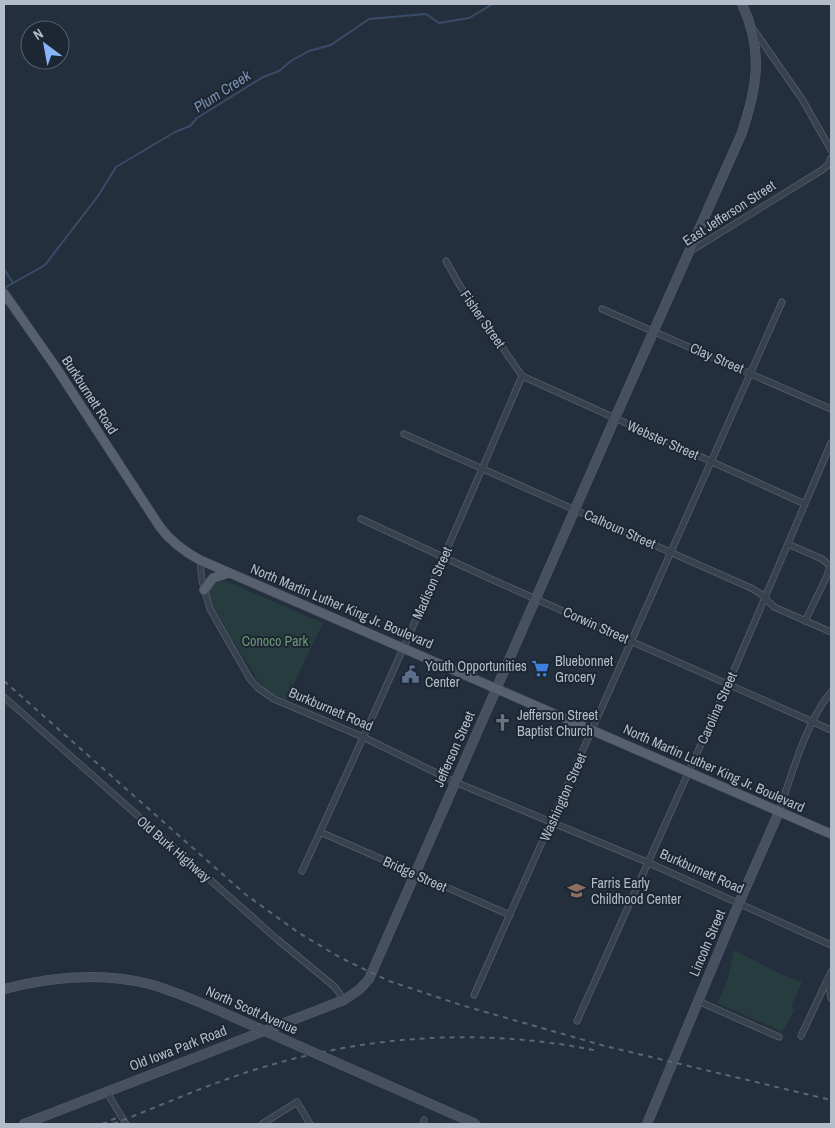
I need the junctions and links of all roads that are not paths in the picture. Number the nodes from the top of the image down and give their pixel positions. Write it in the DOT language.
graph roads {
  1 [pos="742,4"];
  2 [pos="750,25"];
  3 [pos="831,150"];
  4 [pos="831,158"];
  5 [pos="689,252"];
  6 [pos="446,261"];
  7 [pos="4,293"];
  8 [pos="782,302"];
  9 [pos="602,309"];
  10 [pos="654,331"];
  11 [pos="750,373"];
  12 [pos="522,376"];
  13 [pos="831,409"];
  14 [pos="615,418"];
  15 [pos="404,434"];
  16 [pos="831,443"];
  17 [pos="711,462"];
  18 [pos="483,468"];
  19 [pos="805,504"];
  20 [pos="575,509"];
  21 [pos="361,519"];
  22 [pos="788,544"];
  23 [pos="671,552"];
  24 [pos="443,558"];
  25 [pos="200,560"];
  26 [pos="229,572"];
  27 [pos="204,590"];
  28 [pos="764,598"];
  29 [pos="536,599"];
  30 [pos="804,621"];
  31 [pos="831,632"];
  32 [pos="632,642"];
  33 [pos="403,647"];
  34 [pos="728,684"];
  35 [pos="496,688"];
  36 [pos="831,692"];
  37 [pos="4,697"];
  38 [pos="812,722"];
  39 [pos="593,730"];
  40 [pos="831,730"];
  41 [pos="363,737"];
  42 [pos="688,773"];
  43 [pos="455,782"];
  44 [pos="779,812"];
  45 [pos="551,823"];
  46 [pos="320,832"];
  47 [pos="831,834"];
  48 [pos="648,862"];
  49 [pos="302,871"];
  50 [pos="415,874"];
  51 [pos="739,903"];
  52 [pos="510,915"];
  53 [pos="831,945"];
  54 [pos="831,972"];
  55 [pos="828,980"];
  56 [pos="4,990"];
  57 [pos="474,995"];
  58 [pos="831,998"];
  59 [pos="344,1000"];
  60 [pos="698,1001"];
  61 [pos="577,1021"];
  62 [pos="779,1036"];
  63 [pos="801,1036"];
  64 [pos="106,1091"];
  65 [pos="24,1124"];
  66 [pos="126,1124"];
  67 [pos="262,1124"];
  68 [pos="310,1124"];
  69 [pos="476,1124"];
  70 [pos="646,1124"];
  1 -- 2 [label="street"];
  2 -- 3 [label="street"];
  2 -- 5 [label="street"];
  4 -- 5 [label="street, East Jefferson Street"];
  5 -- 10 [label="street, East Jefferson Street"];
  6 -- 12 [label="street, Fisher Street"];
  7 -- 25 [label="main road, Burkburnett Road"];
  8 -- 11 [label="street, Washington Street"];
  9 -- 10 [label="street, Clay Street"];
  10 -- 11 [label="street, Clay Street"];
  10 -- 14 [label="street, East Jefferson Street"];
  11 -- 13 [label="street, Clay Street"];
  11 -- 17 [label="street, Washington Street"];
  12 -- 14 [label="street, Webster Street"];
  12 -- 18 [label="street, Madison Street"];
  14 -- 17 [label="street, Webster Street"];
  14 -- 20 [label="street, Jefferson Street"];
  15 -- 18 [label="street, Calhoun Street"];
  16 -- 19 [label="street, Carolina Street"];
  17 -- 19 [label="street, Webster Street"];
  17 -- 23 [label="street, Washington Street"];
  18 -- 20 [label="street, Calhoun Street"];
  18 -- 24 [label="street, Madison Street"];
  19 -- 22 [label="street, Carolina Street"];
  20 -- 23 [label="street, Calhoun Street"];
  20 -- 29 [label="street, Jefferson Street"];
  21 -- 24 [label="street, Corwin Street"];
  22 -- 28 [label="street, Carolina Street"];
  22 -- 30 [label="street"];
  23 -- 28 [label="street, Calhoun Street"];
  23 -- 32 [label="street, Washington Street"];
  24 -- 29 [label="street, Corwin Street"];
  24 -- 33 [label="street, Madison Street"];
  25 -- 26 [label="main road, North Martin Luther King Jr. Boulevard"];
  25 -- 27 [label="street, Burkburnett Road"];
  26 -- 27 [label="main road"];
  26 -- 33 [label="main road, North Martin Luther King Jr. Boulevard"];
  27 -- 41 [label="street, Burkburnett Road"];
  28 -- 30 [label="street, Calhoun Street"];
  28 -- 34 [label="street, Carolina Street"];
  29 -- 32 [label="street, Corwin Street"];
  29 -- 35 [label="street, Jefferson Street"];
  30 -- 31 [label="street, Calhoun Street"];
  32 -- 34 [label="street, Corwin Street"];
  32 -- 39 [label="street, Washington Street"];
  33 -- 35 [label="main road, North Martin Luther King Jr. Boulevard"];
  33 -- 41 [label="street, Madison Street"];
  34 -- 38 [label="street, Corwin Street"];
  34 -- 42 [label="street, Carolina Street"];
  35 -- 39 [label="main road, North Martin Luther King Jr. Boulevard"];
  35 -- 43 [label="street, Jefferson Street"];
  36 -- 38 [label="street, Lincoln Street"];
  37 -- 59 [label="street, Old Burk Highway"];
  38 -- 40 [label="street, Corwin Street"];
  38 -- 44 [label="street, Lincoln Street"];
  39 -- 42 [label="main road, North Martin Luther King Jr. Boulevard"];
  39 -- 45 [label="street, Washington Street"];
  41 -- 43 [label="street, Burkburnett Road"];
  41 -- 46 [label="street, Madison Street"];
  42 -- 44 [label="main road, North Martin Luther King Jr. Boulevard"];
  42 -- 48 [label="street, Carolina Street"];
  43 -- 45 [label="street, Burkburnett Road"];
  43 -- 50 [label="street, Jefferson Street"];
  44 -- 47 [label="main road, North Martin Luther King Jr. Boulevard"];
  44 -- 51 [label="street, Lincoln Street"];
  45 -- 48 [label="street, Burkburnett Road"];
  45 -- 52 [label="street, Washington Street"];
  46 -- 49 [label="street, Madison Street"];
  46 -- 50 [label="street, Bridge Street"];
  48 -- 51 [label="street, Burkburnett Road"];
  48 -- 61 [label="street, Carolina Street"];
  50 -- 52 [label="street, Bridge Street"];
  50 -- 59 [label="street, Jefferson Street"];
  51 -- 53 [label="street, Burkburnett Road"];
  51 -- 60 [label="street, Lincoln Street"];
  52 -- 57 [label="street, Washington Street"];
  54 -- 55 [label="street"];
  55 -- 58 [label="street"];
  55 -- 63 [label="street"];
  56 -- 69 [label="street, North Scott Avenue, bridge"];
  59 -- 64 [label="street, Old Iowa Park Road"];
  60 -- 62 [label="street"];
  60 -- 70 [label="street, Lincoln Street"];
  64 -- 65 [label="street, Old Iowa Park Road"];
  64 -- 66 [label="street"];
  67 -- 68 [label="street"];
}
